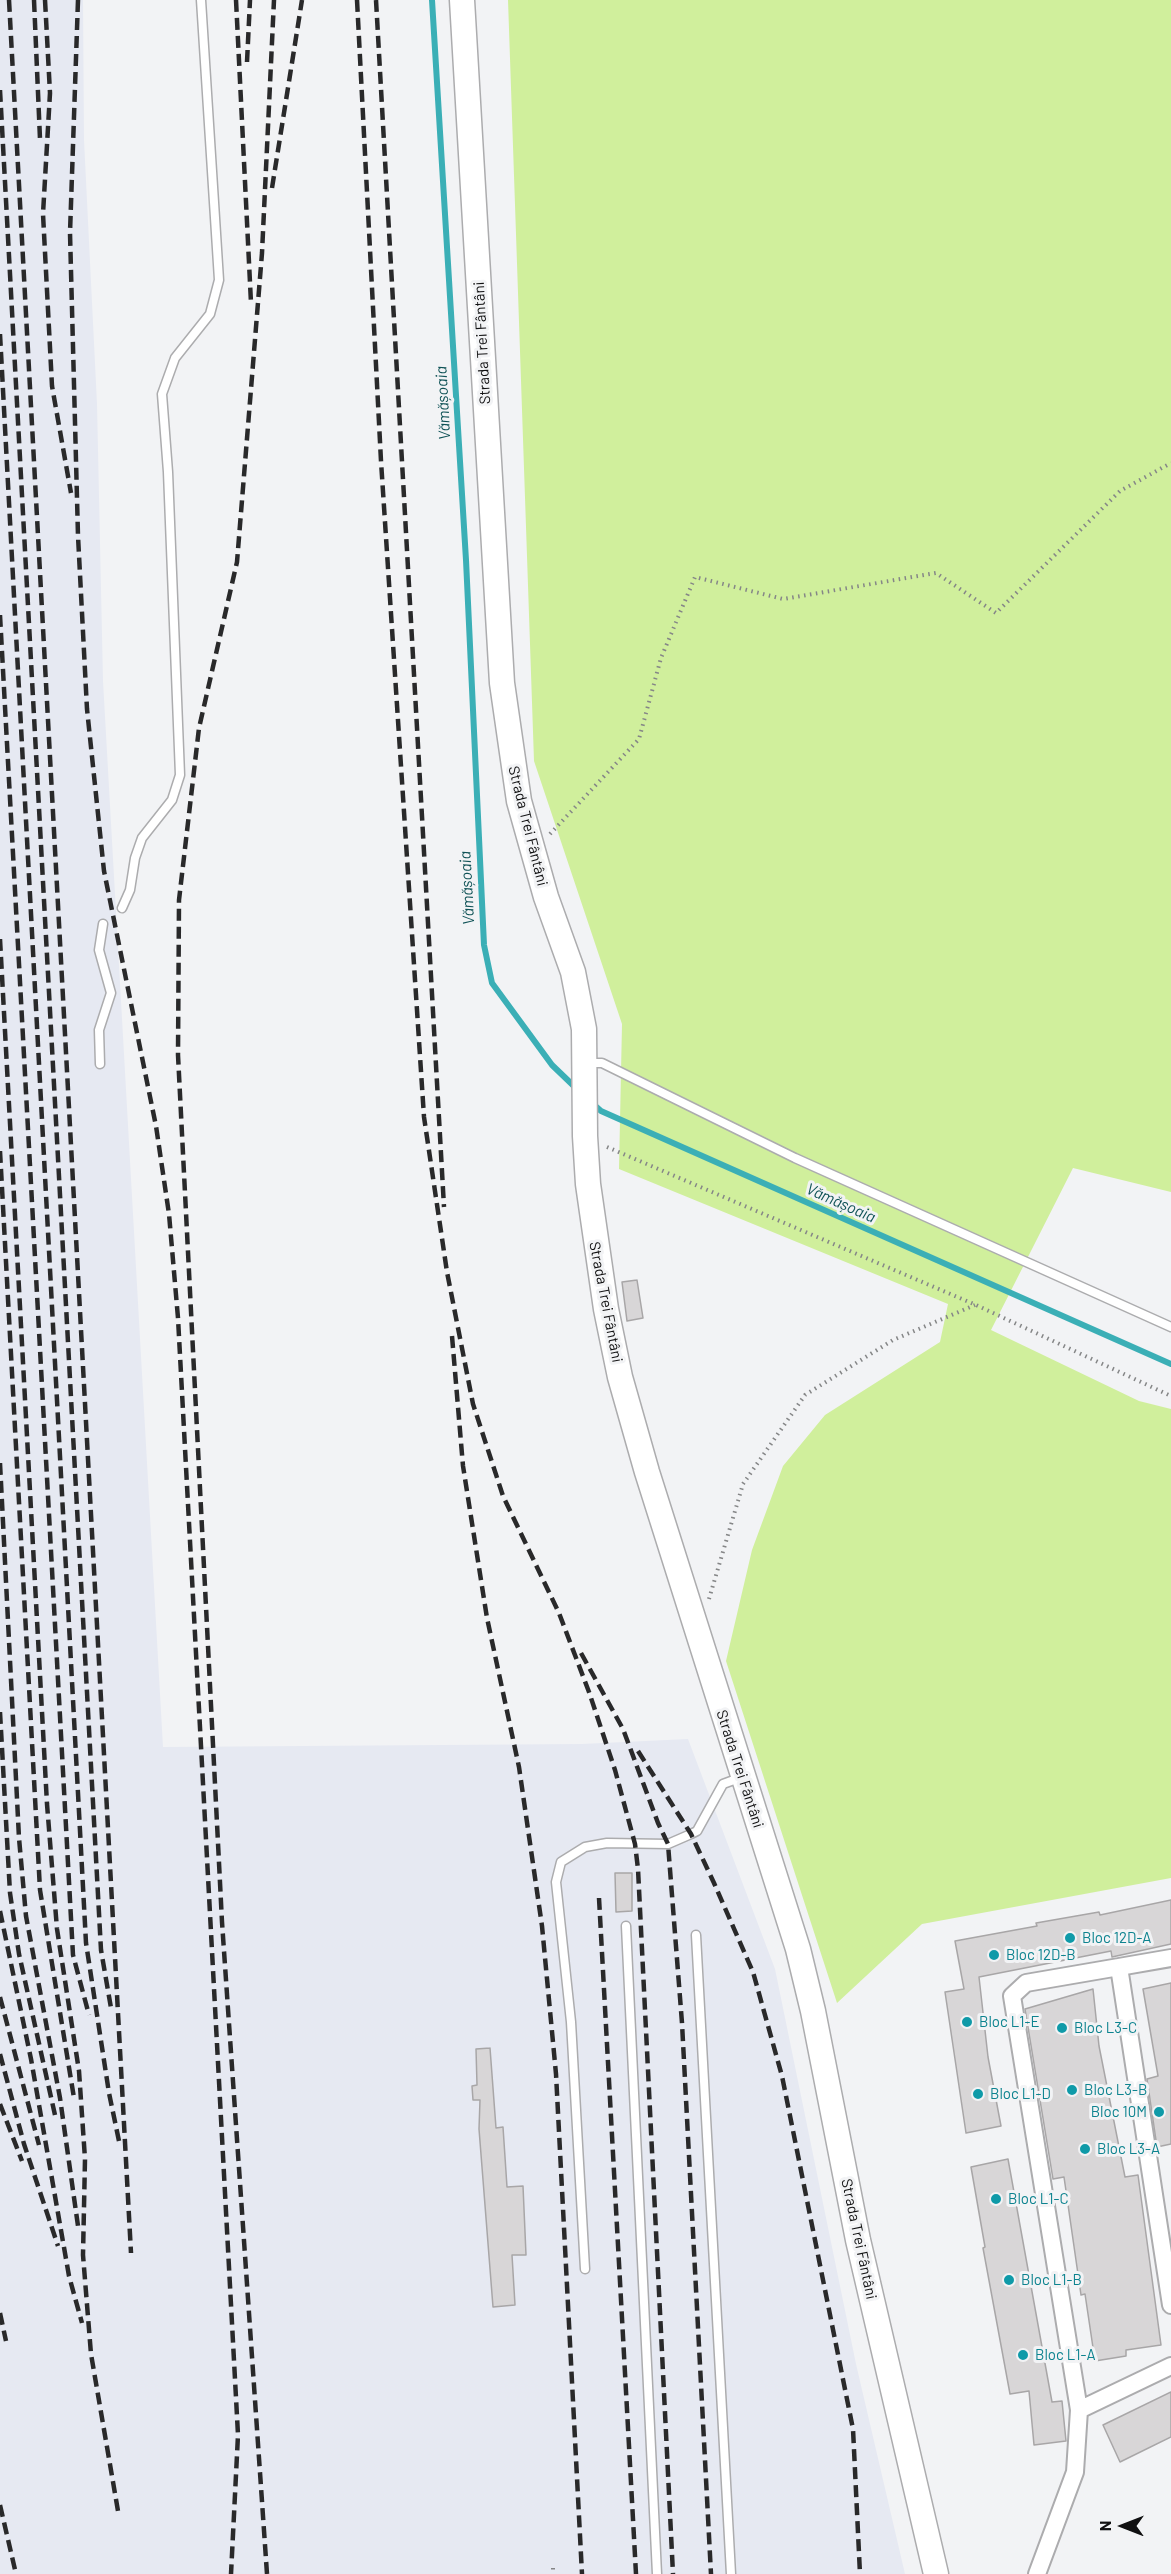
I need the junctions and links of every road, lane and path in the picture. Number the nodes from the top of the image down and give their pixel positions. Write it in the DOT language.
graph roads {
  1 [pos="201,0"];
  2 [pos="462,0"];
  3 [pos="1171,463"];
  4 [pos="530,843"];
  5 [pos="122,908"];
  6 [pos="103,924"];
  7 [pos="100,1064"];
  8 [pos="585,1068"];
  9 [pos="585,1137"];
  10 [pos="976,1305"];
  11 [pos="1171,1327"];
  12 [pos="1171,1396"];
  13 [pos="688,1608"];
  14 [pos="743,1777"];
  15 [pos="626,1926"];
  16 [pos="696,1935"];
  17 [pos="1171,1958"];
  18 [pos="1119,1967"];
  19 [pos="585,2269"];
  20 [pos="1171,2305"];
  21 [pos="1171,2366"];
  22 [pos="1079,2410"];
  23 [pos="553,2568"];
  24 [pos="553,2574"];
  25 [pos="657,2574"];
  26 [pos="731,2574"];
  27 [pos="936,2574"];
  28 [pos="1037,2574"];
  1 -- 5 [label="lane"];
  2 -- 4 [label="main road, Strada Trei Fântâni"];
  3 -- 4 [label="path"];
  4 -- 8 [label="main road, Strada Trei Fântâni"];
  6 -- 7 [label="lane"];
  8 -- 9 [label="main road, Strada Trei Fântâni"];
  8 -- 11 [label="lane"];
  9 -- 10 [label="path"];
  9 -- 13 [label="main road, Strada Trei Fântâni"];
  10 -- 12 [label="path"];
  10 -- 13 [label="path"];
  13 -- 14 [label="main road, Strada Trei Fântâni"];
  14 -- 19 [label="lane"];
  14 -- 27 [label="main road, Strada Trei Fântâni"];
  15 -- 25 [label="lane"];
  16 -- 26 [label="lane"];
  17 -- 18 [label="street"];
  18 -- 20 [label="street"];
  18 -- 22 [label="street"];
  21 -- 22 [label="street"];
  22 -- 28 [label="street"];
  23 -- 24 [label="path"];
}
